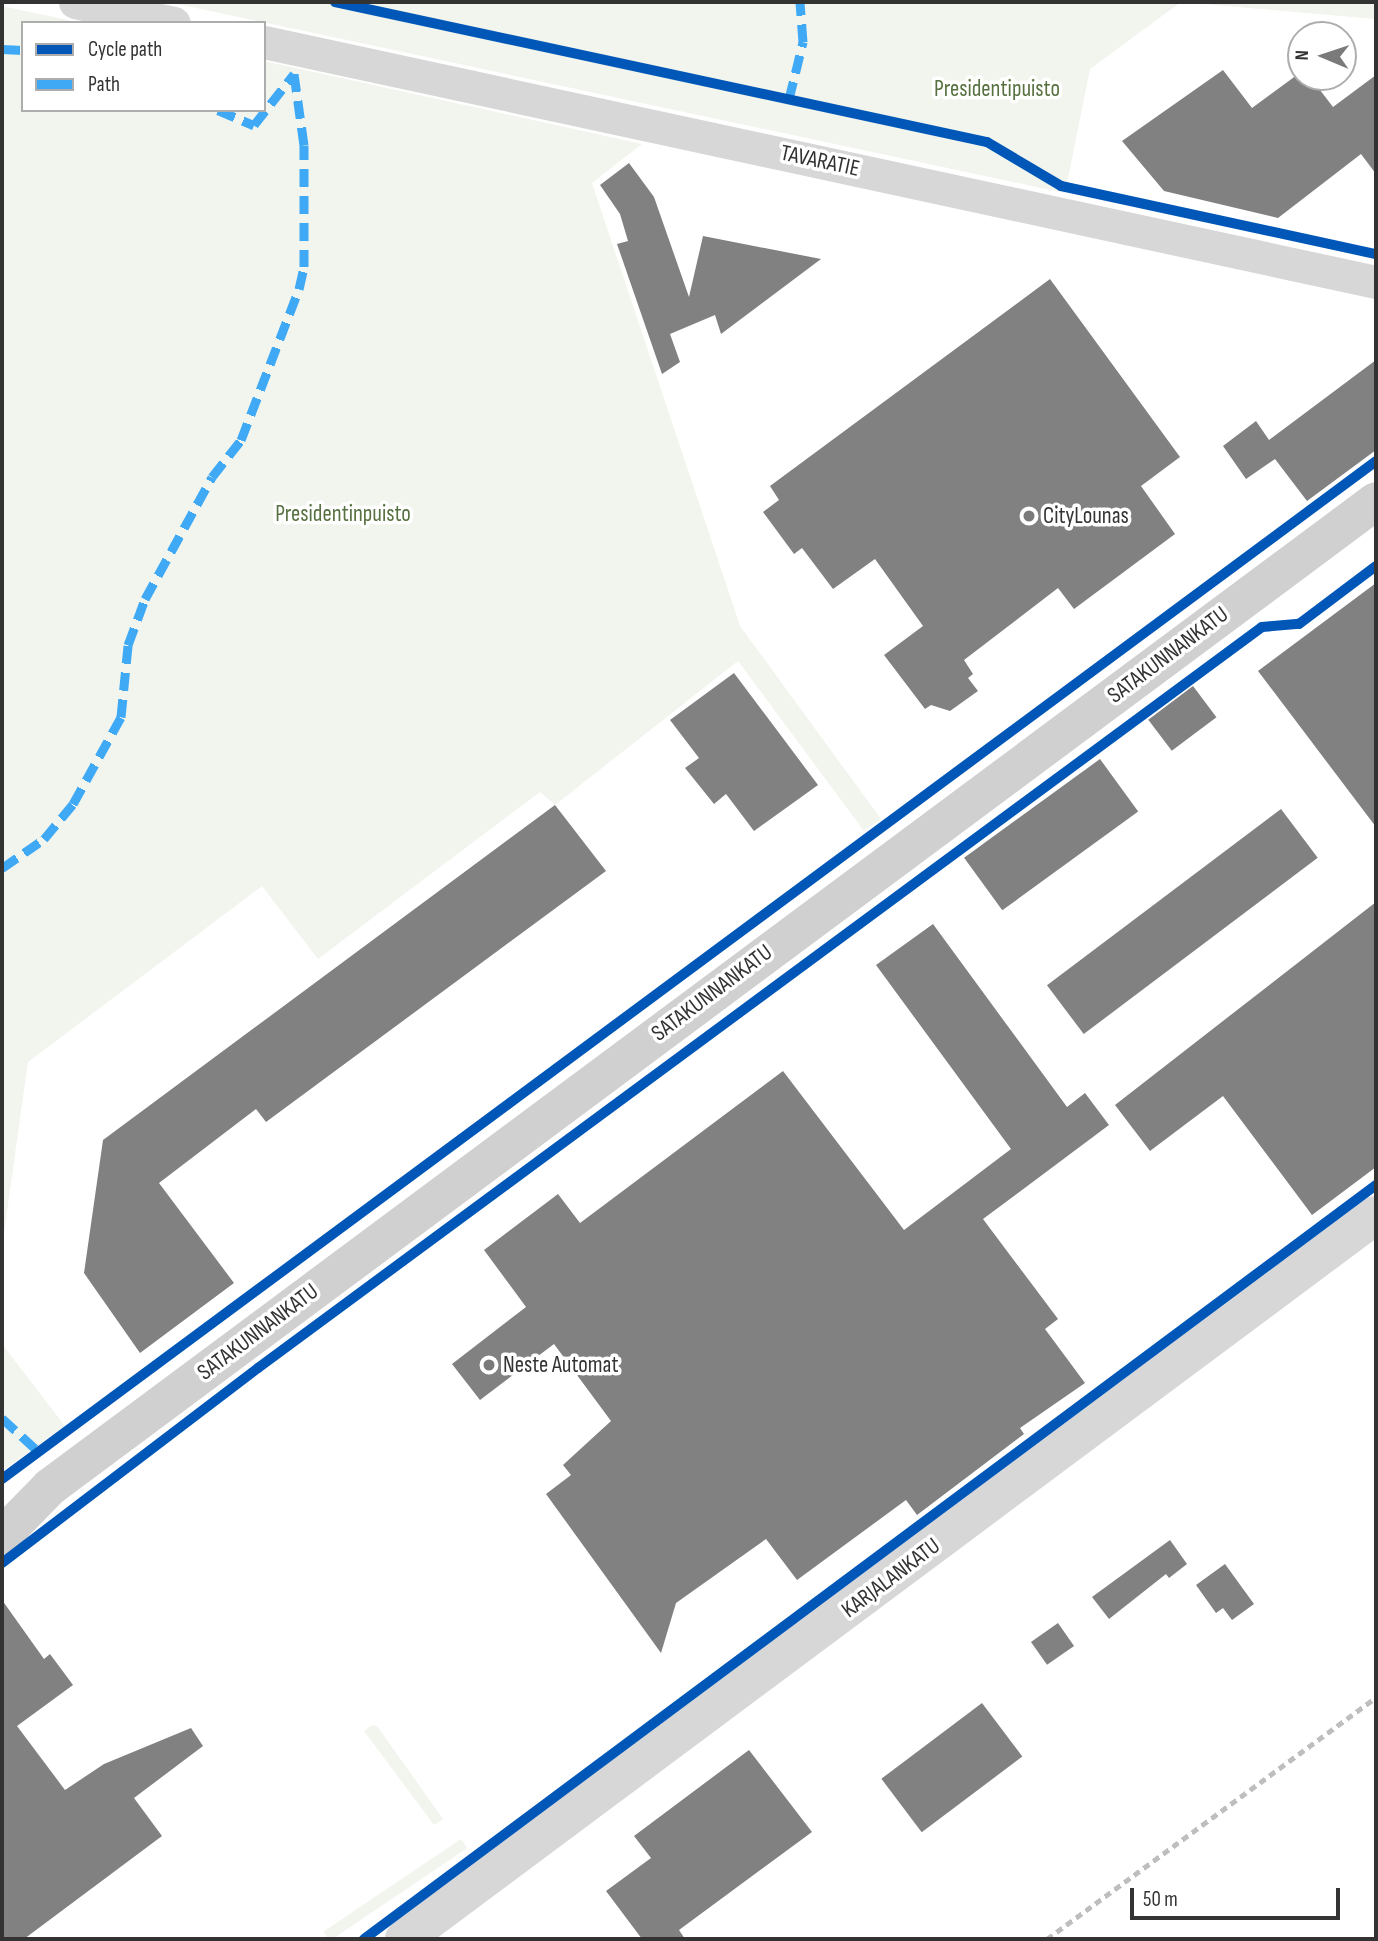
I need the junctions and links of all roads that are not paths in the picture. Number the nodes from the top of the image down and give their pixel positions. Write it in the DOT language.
graph roads {
  1 [pos="75,2"];
  2 [pos="165,21"];
  3 [pos="266,42"];
  4 [pos="1376,282"];
  5 [pos="1376,501"];
  6 [pos="1376,1215"];
  7 [pos="50,1487"];
  8 [pos="2,1500"];
  9 [pos="2,1536"];
  10 [pos="404,1939"];
  1 -- 2 [label="street"];
  3 -- 4 [label="street, TAVARATIE"];
  5 -- 7 [label="main road, SATAKUNNANKATU"];
  6 -- 10 [label="street, KARJALANKATU"];
  7 -- 8 [label="main road, SATAKUNNANKATU"];
  7 -- 9 [label="main road, SATAKUNNANKATU"];
}
